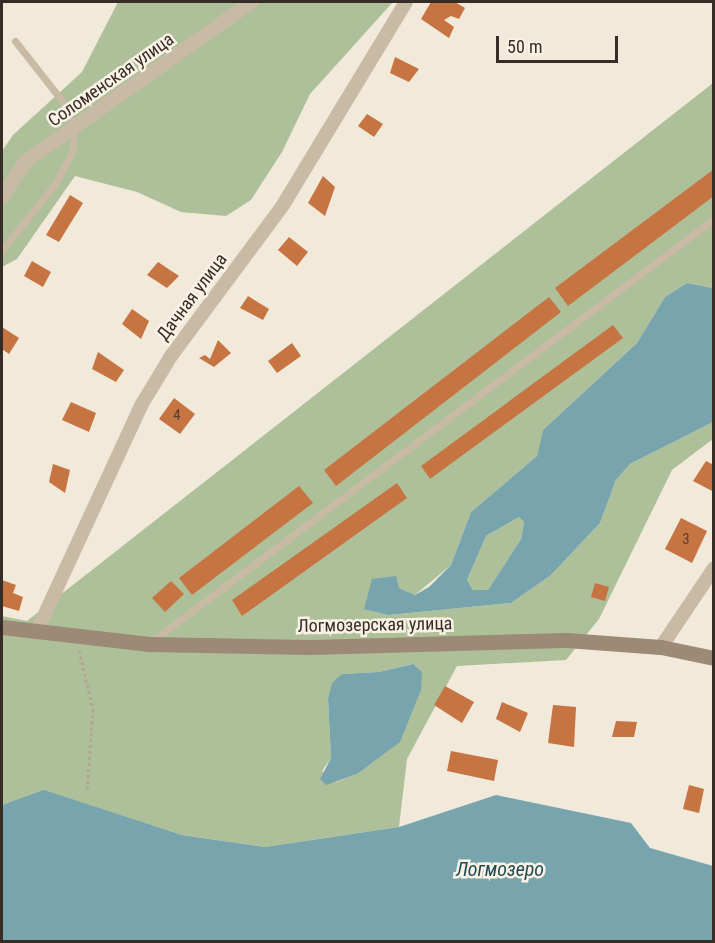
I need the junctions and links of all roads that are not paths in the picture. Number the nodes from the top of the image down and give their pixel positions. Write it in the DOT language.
graph roads {
  1 [pos="252,2"];
  2 [pos="406,2"];
  3 [pos="15,41"];
  4 [pos="74,129"];
  5 [pos="2,197"];
  6 [pos="714,219"];
  7 [pos="2,250"];
  8 [pos="714,568"];
  9 [pos="2,627"];
  10 [pos="37,631"];
  11 [pos="149,644"];
  12 [pos="662,647"];
  13 [pos="714,657"];
  1 -- 4 [label="street, Соломенская улица"];
  2 -- 10 [label="street, Дачная улица"];
  3 -- 4 [label="lane"];
  4 -- 5 [label="street, Соломенская улица"];
  4 -- 7 [label="lane"];
  6 -- 11 [label="lane"];
  8 -- 12 [label="street"];
  9 -- 10 [label="street, Логмозерская улица"];
  10 -- 11 [label="street, Логмозерская улица"];
  11 -- 12 [label="street, Логмозерская улица"];
  12 -- 13 [label="street, Логмозерская улица"];
}
